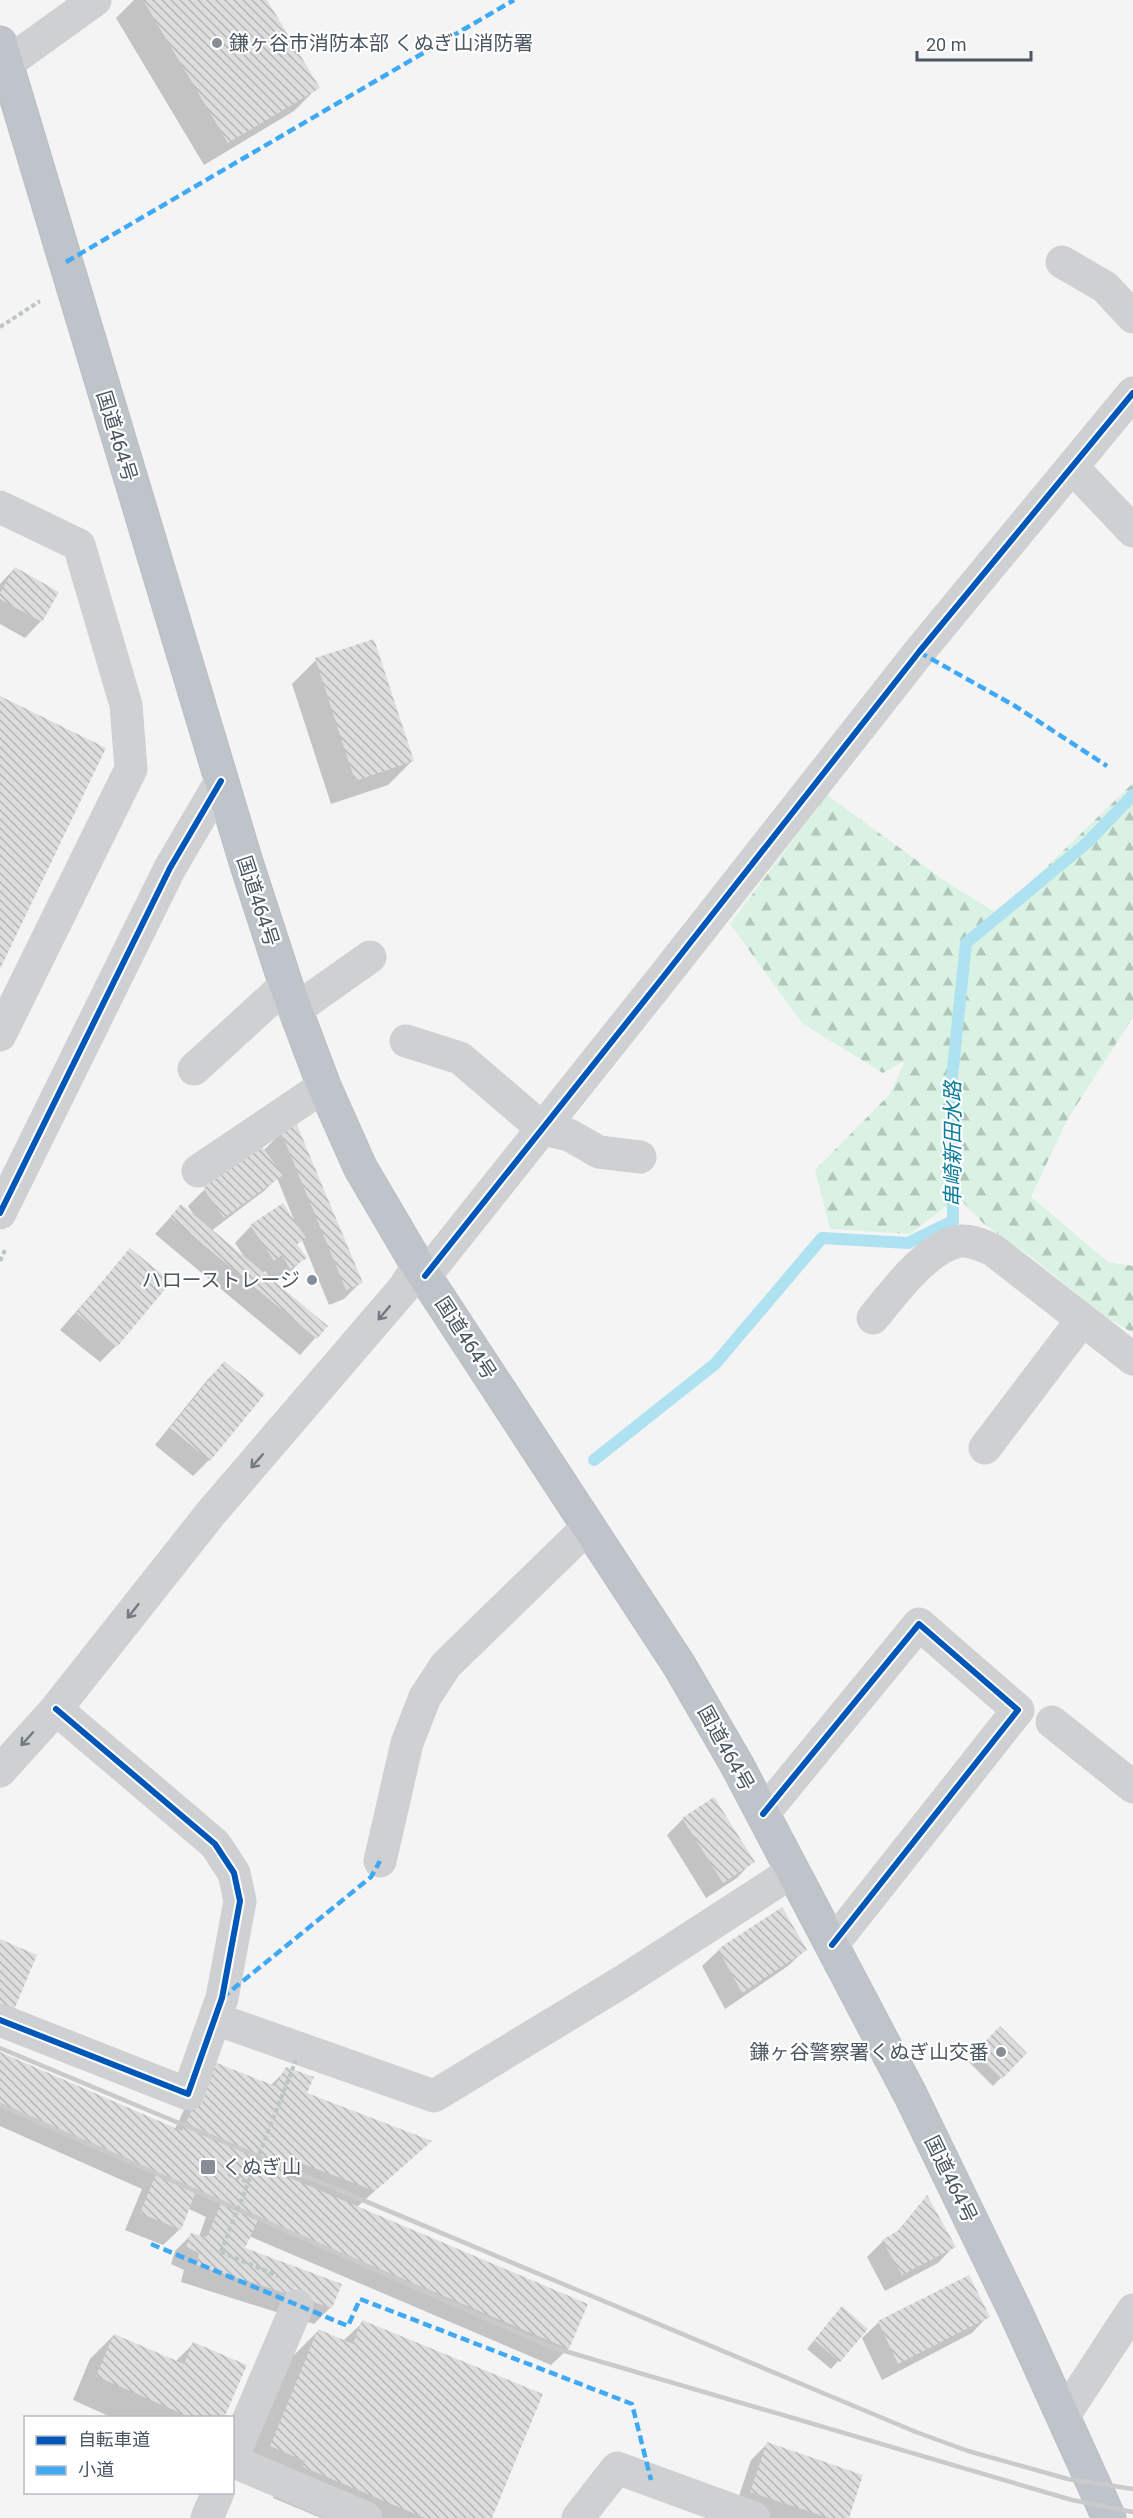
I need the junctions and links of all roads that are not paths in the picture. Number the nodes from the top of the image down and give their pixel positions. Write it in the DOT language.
graph roads {
  1 [pos="95,0"];
  2 [pos="3,54"];
  3 [pos="1062,262"];
  4 [pos="1133,317"];
  5 [pos="1133,393"];
  6 [pos="1072,467"];
  7 [pos="0,507"];
  8 [pos="1133,531"];
  9 [pos="221,781"];
  10 [pos="370,957"];
  11 [pos="290,997"];
  12 [pos="0,1035"];
  13 [pos="406,1041"];
  14 [pos="194,1070"];
  15 [pos="324,1086"];
  16 [pos="543,1129"];
  17 [pos="640,1157"];
  18 [pos="198,1171"];
  19 [pos="0,1213"];
  20 [pos="422,1271"];
  21 [pos="873,1318"];
  22 [pos="1082,1320"];
  23 [pos="1133,1359"];
  24 [pos="985,1448"];
  25 [pos="588,1527"];
  26 [pos="56,1709"];
  27 [pos="1052,1722"];
  28 [pos="0,1771"];
  29 [pos="1133,1788"];
  30 [pos="763,1815"];
  31 [pos="380,1862"];
  32 [pos="792,1872"];
  33 [pos="832,1946"];
  34 [pos="216,2019"];
  35 [pos="0,2020"];
  36 [pos="291,2292"];
  37 [pos="1133,2310"];
  38 [pos="1063,2417"];
  39 [pos="234,2454"];
  40 [pos="234,2461"];
  41 [pos="218,2494"];
  42 [pos="207,2518"];
  43 [pos="366,2518"];
  44 [pos="578,2518"];
  45 [pos="754,2518"];
  46 [pos="1109,2518"];
  1 -- 2 [label="street"];
  2 -- 9 [label="highway, 国道464号"];
  3 -- 4 [label="street"];
  5 -- 6 [label="street"];
  6 -- 8 [label="street"];
  6 -- 16 [label="street"];
  7 -- 12 [label="street"];
  9 -- 11 [label="highway, 国道464号"];
  9 -- 19 [label="street"];
  10 -- 11 [label="street"];
  11 -- 14 [label="street"];
  11 -- 15 [label="highway, 国道464号"];
  13 -- 16 [label="street"];
  15 -- 18 [label="street"];
  15 -- 20 [label="highway, 国道464号"];
  16 -- 17 [label="street"];
  16 -- 20 [label="street"];
  20 -- 25 [label="highway, 国道464号"];
  20 -- 26 [label="street, one-way"];
  21 -- 22 [label="street"];
  22 -- 23 [label="street"];
  22 -- 24 [label="street"];
  25 -- 30 [label="highway, 国道464号"];
  25 -- 31 [label="street"];
  26 -- 28 [label="street, one-way"];
  26 -- 34 [label="street"];
  27 -- 29 [label="street"];
  30 -- 32 [label="highway, 国道464号"];
  30 -- 33 [label="street"];
  32 -- 33 [label="highway, 国道464号"];
  32 -- 34 [label="street"];
  33 -- 38 [label="highway, 国道464号"];
  34 -- 35 [label="street"];
  36 -- 39 [label="street"];
  37 -- 38 [label="street"];
  38 -- 46 [label="highway, 国道464号"];
  40 -- 43 [label="street"];
  41 -- 42 [label="street"];
  44 -- 45 [label="street"];
}
